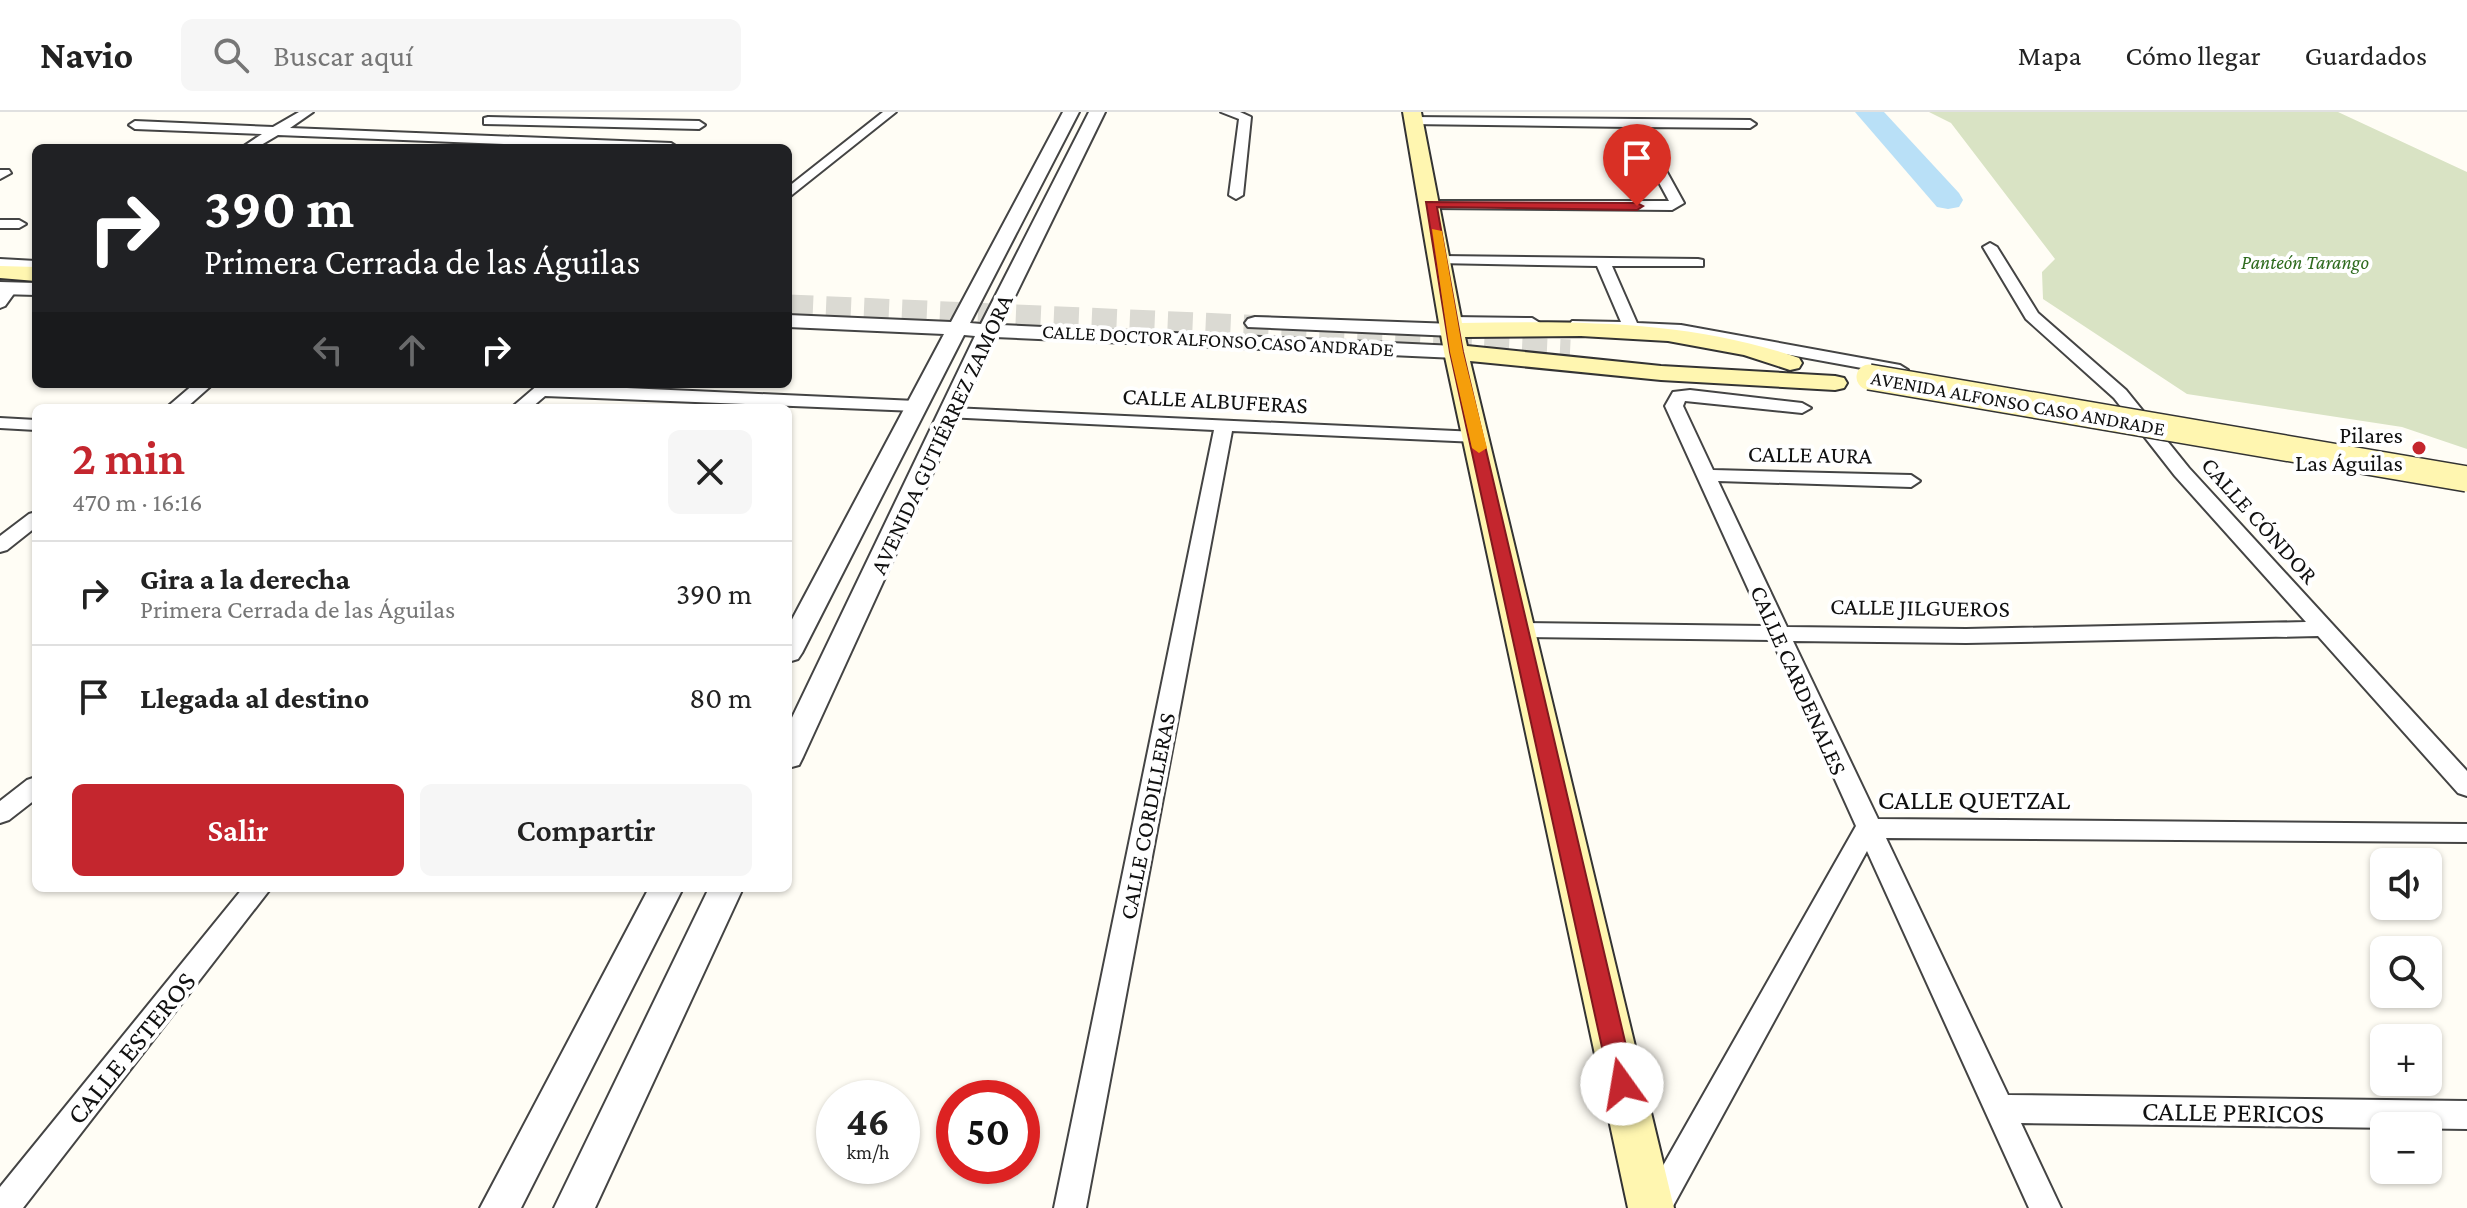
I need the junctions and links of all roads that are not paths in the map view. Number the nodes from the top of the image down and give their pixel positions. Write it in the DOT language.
graph roads {
  1 [pos="307,112"];
  2 [pos="890,112"];
  3 [pos="1071,112"];
  4 [pos="1097,112"];
  5 [pos="1227,112"];
  6 [pos="492,116"];
  7 [pos="1413,116"];
  8 [pos="1633,122"];
  9 [pos="1750,124"];
  10 [pos="135,125"];
  11 [pos="699,125"];
  12 [pos="275,131"];
  13 [pos="1059,132"];
  14 [pos="1086,133"];
  15 [pos="468,143"];
  16 [pos="254,144"];
  17 [pos="519,144"];
  18 [pos="792,191"];
  19 [pos="1236,195"];
  20 [pos="1430,204"];
  21 [pos="0,224"];
  22 [pos="19,224"];
  23 [pos="1990,247"];
  24 [pos="1442,260"];
  25 [pos="1603,262"];
  26 [pos="1698,263"];
  27 [pos="0,265"];
  28 [pos="32,267"];
  29 [pos="32,275"];
  30 [pos="32,281"];
  31 [pos="2,286"];
  32 [pos="32,289"];
  33 [pos="792,302"];
  34 [pos="961,319"];
  35 [pos="792,321"];
  36 [pos="992,321"];
  37 [pos="1630,324"];
  38 [pos="1454,334"];
  39 [pos="1790,363"];
  40 [pos="1835,383"];
  41 [pos="1871,383"];
  42 [pos="200,388"];
  43 [pos="546,388"];
  44 [pos="646,402"];
  45 [pos="180,404"];
  46 [pos="525,404"];
  47 [pos="781,404"];
  48 [pos="792,404"];
  49 [pos="916,406"];
  50 [pos="1802,408"];
  51 [pos="952,413"];
  52 [pos="2137,415"];
  53 [pos="0,423"];
  54 [pos="32,425"];
  55 [pos="1224,425"];
  56 [pos="1477,437"];
  57 [pos="1707,475"];
  58 [pos="2467,479"];
  59 [pos="1911,481"];
  60 [pos="2467,494"];
  61 [pos="32,521"];
  62 [pos="0,546"];
  63 [pos="2322,629"];
  64 [pos="1517,630"];
  65 [pos="1777,631"];
  66 [pos="792,645"];
  67 [pos="792,749"];
  68 [pos="2467,787"];
  69 [pos="32,789"];
  70 [pos="0,814"];
  71 [pos="1867,828"];
  72 [pos="2467,833"];
  73 [pos="255,892"];
  74 [pos="664,892"];
  75 [pos="724,892"];
  76 [pos="1999,1109"];
  77 [pos="2467,1115"];
  78 [pos="3,1208"];
  79 [pos="500,1208"];
  80 [pos="574,1208"];
  81 [pos="1070,1208"];
  82 [pos="1653,1208"];
  83 [pos="2045,1208"];
  1 -- 12 [label="street"];
  2 -- 18 [label="street"];
  3 -- 13 [label="street, AVENIDA GUTIÉRREZ ZAMORA"];
  4 -- 14 [label="street, AVENIDA GUTIÉRREZ ZAMORA"];
  5 -- 19 [label="street"];
  6 -- 11 [label="street"];
  6 -- 15 [label="street"];
  7 -- 8 [label="street"];
  7 -- 20 [label="main road"];
  8 -- 9 [label="street"];
  8 -- 20 [label="street"];
  10 -- 12 [label="street"];
  12 -- 15 [label="street"];
  12 -- 16 [label="street"];
  13 -- 14 [label="street"];
  13 -- 34 [label="street, AVENIDA GUTIÉRREZ ZAMORA"];
  14 -- 36 [label="street, AVENIDA GUTIÉRREZ ZAMORA"];
  15 -- 17 [label="street"];
  20 -- 24 [label="main road"];
  21 -- 22 [label="street"];
  23 -- 52 [label="street, CALLE CÓNDOR"];
  24 -- 25 [label="street"];
  24 -- 38 [label="main road"];
  25 -- 26 [label="street"];
  25 -- 37 [label="street"];
  27 -- 28 [label="street"];
  29 -- 31 [label="main road"];
  30 -- 31 [label="main road"];
  31 -- 32 [label="street"];
  33 -- 34 [label="street, CALLE DOCTOR ALFONSO CASO ANDRADE"];
  34 -- 35 [label="street, CALLE DOCTOR ALFONSO CASO ANDRADE"];
  34 -- 36 [label="street, CALLE DOCTOR ALFONSO CASO ANDRADE"];
  34 -- 49 [label="street, AVENIDA GUTIÉRREZ ZAMORA"];
  36 -- 38 [label="street, CALLE DOCTOR ALFONSO CASO ANDRADE"];
  36 -- 51 [label="street, AVENIDA GUTIÉRREZ ZAMORA"];
  37 -- 38 [label="street, AVENIDA ALFONSO CASO ANDRADE"];
  37 -- 52 [label="street, AVENIDA ALFONSO CASO ANDRADE"];
  38 -- 39 [label="main road"];
  38 -- 40 [label="main road"];
  38 -- 56 [label="main road"];
  39 -- 40 [label="main road, AVENIDA ALFONSO CASO ANDRADE"];
  39 -- 41 [label="main road, AVENIDA ALFONSO CASO ANDRADE"];
  40 -- 41 [label="main road, AVENIDA ALFONSO CASO ANDRADE"];
  41 -- 58 [label="main road, AVENIDA ALFONSO CASO ANDRADE, bridge"];
  41 -- 60 [label="main road, AVENIDA ALFONSO CASO ANDRADE"];
  42 -- 45 [label="street"];
  43 -- 44 [label="street"];
  43 -- 46 [label="street"];
  44 -- 47 [label="street"];
  48 -- 49 [label="street"];
  49 -- 66 [label="street, AVENIDA GUTIÉRREZ ZAMORA"];
  50 -- 57 [label="street, CALLE CARDENALES"];
  51 -- 55 [label="street, CALLE ALBUFERAS"];
  51 -- 67 [label="street, AVENIDA GUTIÉRREZ ZAMORA"];
  52 -- 63 [label="street, CALLE CÓNDOR"];
  53 -- 54 [label="street"];
  55 -- 56 [label="street, CALLE ALBUFERAS"];
  55 -- 81 [label="street, CALLE CORDILLERAS"];
  56 -- 64 [label="main road"];
  57 -- 59 [label="street, CALLE AURA"];
  57 -- 65 [label="street, CALLE CARDENALES"];
  61 -- 62 [label="street"];
  63 -- 65 [label="street, CALLE JILGUEROS"];
  63 -- 68 [label="street, CALLE CÓNDOR"];
  64 -- 65 [label="street, CALLE JILGUEROS"];
  64 -- 82 [label="main road"];
  65 -- 71 [label="street, CALLE CARDENALES"];
  69 -- 70 [label="street"];
  71 -- 72 [label="street, CALLE QUETZAL"];
  71 -- 76 [label="street, CALLE CARDENALES"];
  71 -- 82 [label="street, CALLE QUETZAL"];
  73 -- 78 [label="street, CALLE ESTEROS"];
  74 -- 79 [label="street"];
  75 -- 80 [label="street"];
  76 -- 77 [label="street, CALLE PERICOS"];
  76 -- 83 [label="street, CALLE CARDENALES"];
}
